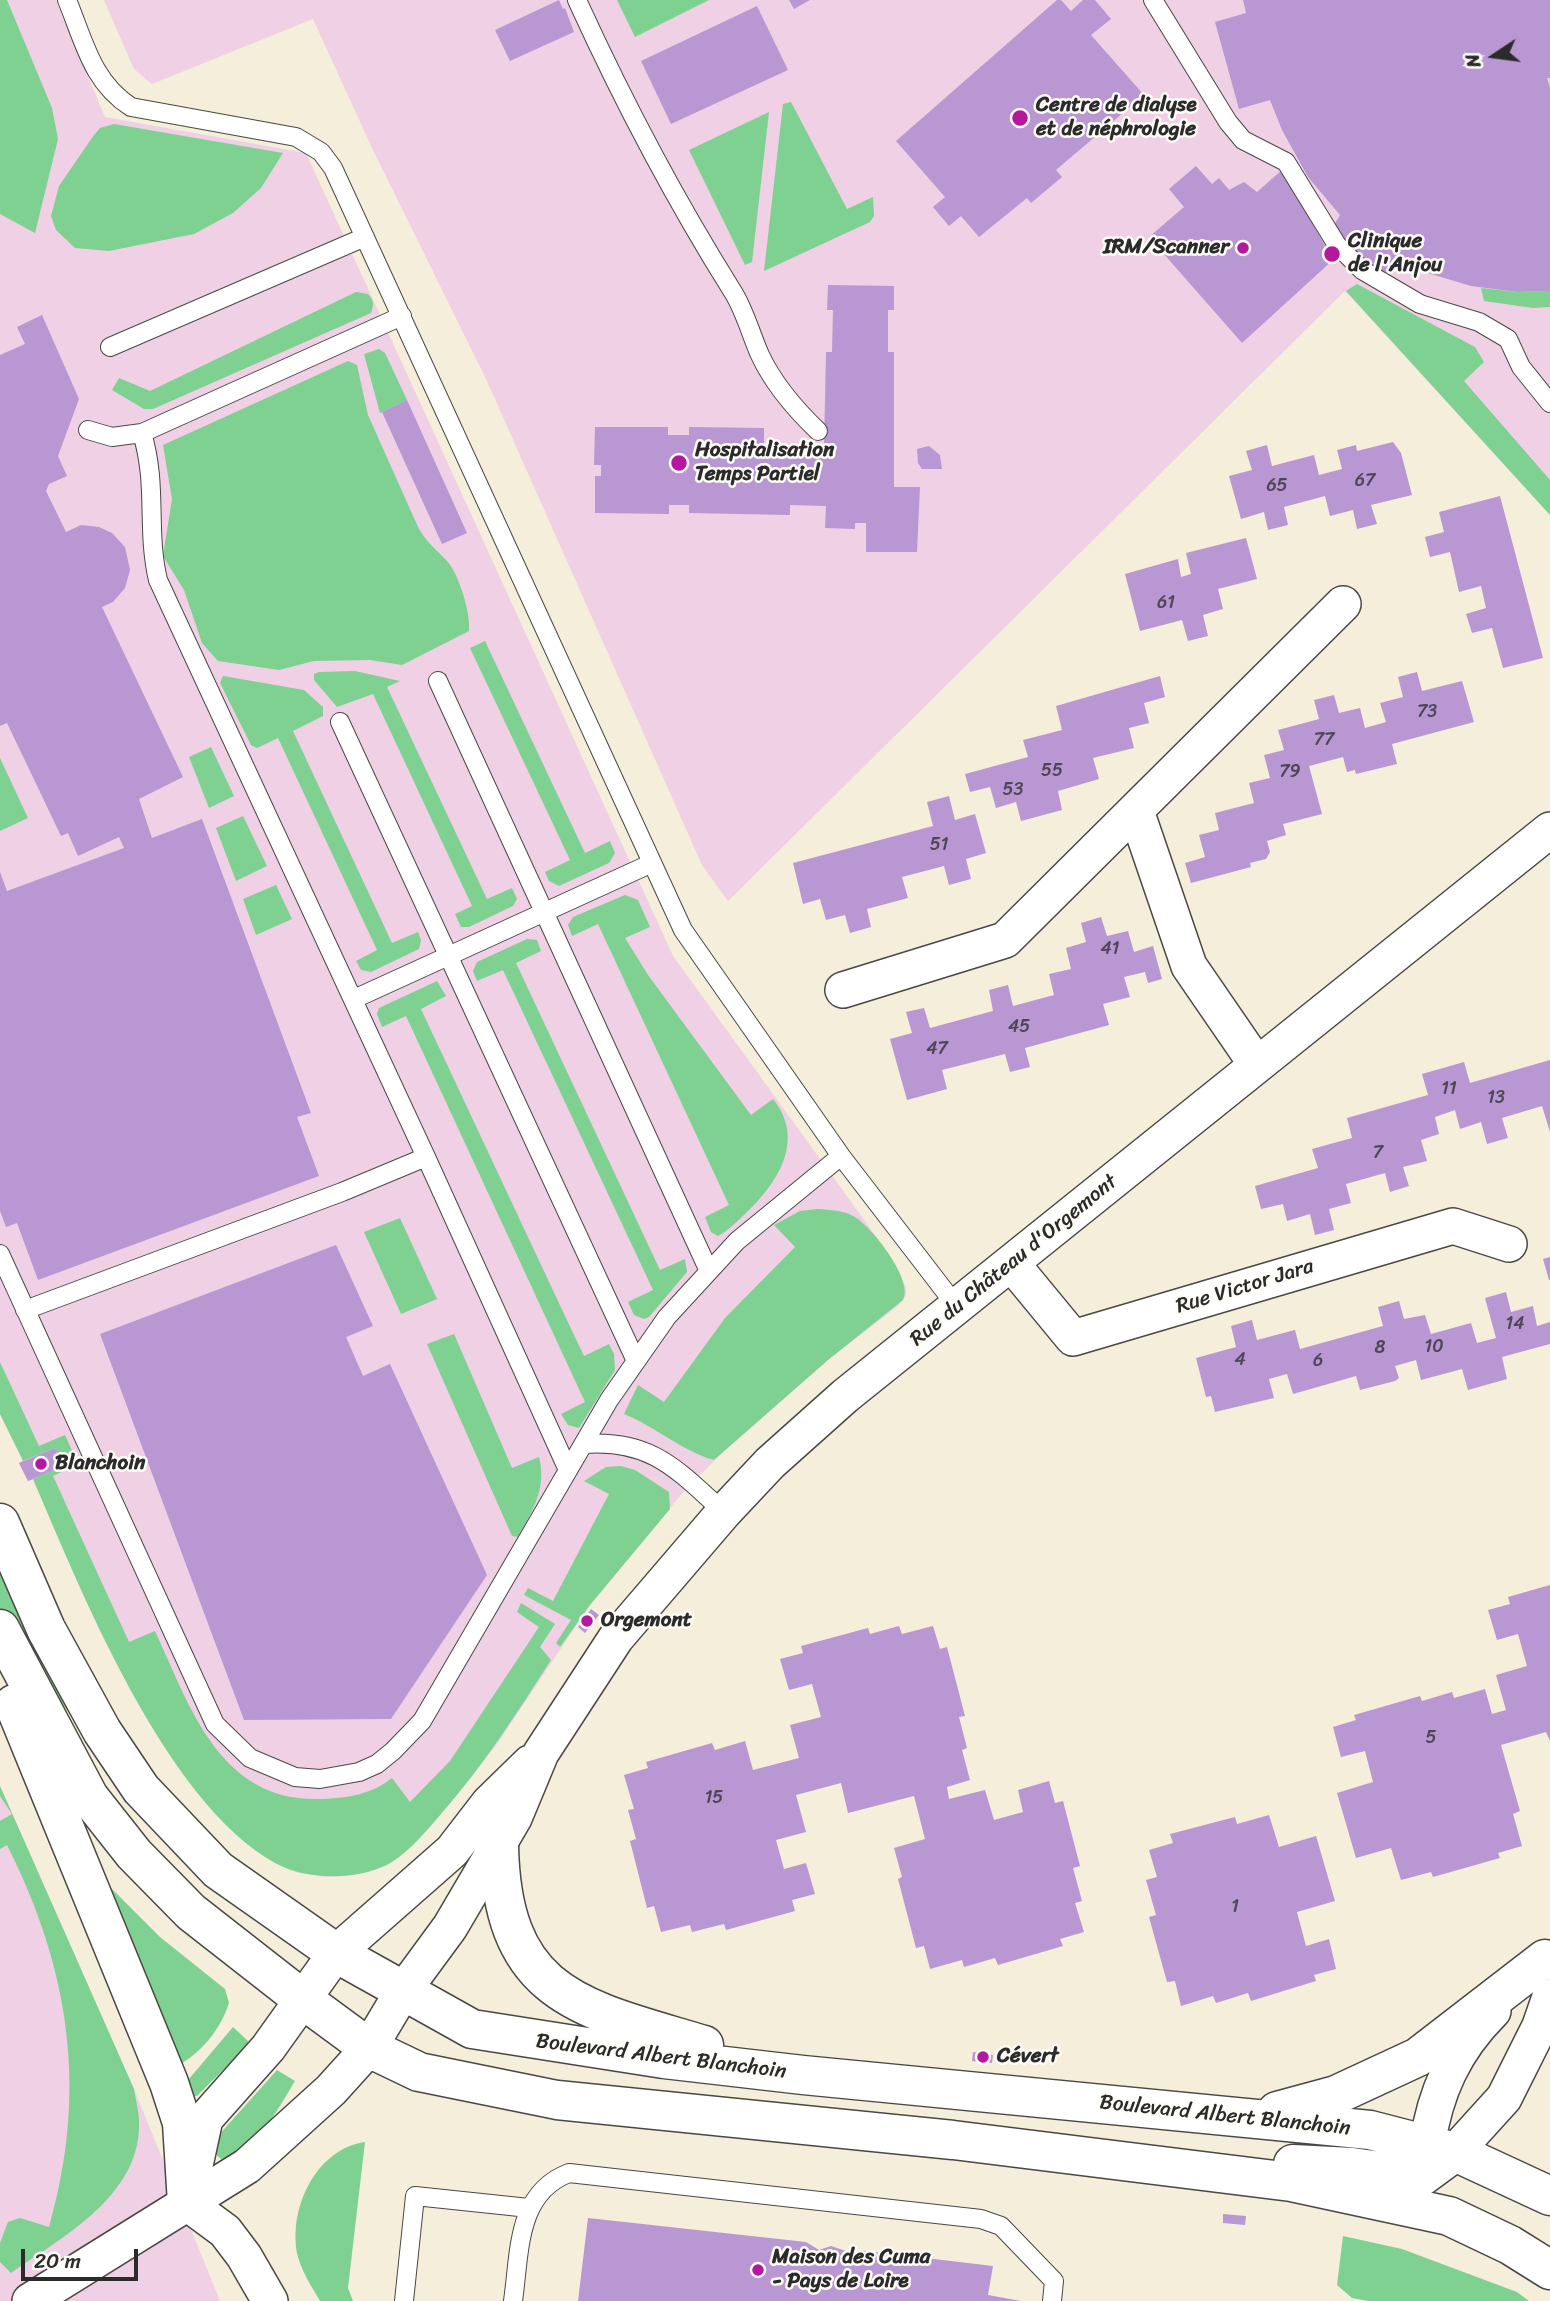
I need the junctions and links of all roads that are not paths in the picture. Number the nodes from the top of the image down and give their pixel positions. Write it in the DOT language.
graph roads {
  1 [pos="67,0"];
  2 [pos="578,0"];
  3 [pos="1153,0"];
  4 [pos="365,237"];
  5 [pos="402,316"];
  6 [pos="110,347"];
  7 [pos="1550,403"];
  8 [pos="89,430"];
  9 [pos="818,431"];
  10 [pos="142,433"];
  11 [pos="1343,604"];
  12 [pos="438,681"];
  13 [pos="340,722"];
  14 [pos="1136,811"];
  15 [pos="1550,830"];
  16 [pos="650,863"];
  17 [pos="544,913"];
  18 [pos="448,957"];
  19 [pos="843,990"];
  20 [pos="354,999"];
  21 [pos="1257,1065"];
  22 [pos="841,1156"];
  23 [pos="426,1157"];
  24 [pos="1509,1244"];
  25 [pos="0,1254"];
  26 [pos="1012,1264"];
  27 [pos="708,1269"];
  28 [pos="957,1307"];
  29 [pos="25,1310"];
  30 [pos="636,1361"];
  31 [pos="584,1444"];
  32 [pos="568,1470"];
  33 [pos="724,1512"];
  34 [pos="0,1523"];
  35 [pos="0,1629"];
  36 [pos="0,1669"];
  37 [pos="541,1753"];
  38 [pos="499,1846"];
  39 [pos="336,1953"];
  40 [pos="1548,1957"];
  41 [pos="403,1991"];
  42 [pos="1550,1997"];
  43 [pos="301,1998"];
  44 [pos="369,2048"];
  45 [pos="803,2075"];
  46 [pos="1237,2116"];
  47 [pos="1434,2158"];
  48 [pos="1229,2176"];
  49 [pos="1550,2196"];
  50 [pos="187,2203"];
  51 [pos="529,2208"];
  52 [pos="1449,2216"];
  53 [pos="1550,2270"];
  54 [pos="30,2301"];
  55 [pos="270,2301"];
  56 [pos="404,2301"];
  57 [pos="513,2301"];
  58 [pos="1052,2301"];
  1 -- 4 [label="lane"];
  2 -- 9 [label="lane"];
  3 -- 7 [label="lane"];
  4 -- 5 [label="lane"];
  4 -- 6 [label="lane"];
  5 -- 10 [label="lane"];
  5 -- 16 [label="lane"];
  8 -- 10 [label="lane"];
  10 -- 20 [label="lane"];
  11 -- 14 [label="street"];
  12 -- 17 [label="lane"];
  13 -- 18 [label="lane"];
  14 -- 19 [label="street"];
  14 -- 21 [label="street"];
  15 -- 21 [label="street, Rue du Château d'Orgemont"];
  16 -- 17 [label="lane"];
  16 -- 22 [label="lane"];
  17 -- 18 [label="lane"];
  17 -- 27 [label="lane"];
  18 -- 20 [label="lane"];
  18 -- 30 [label="lane"];
  20 -- 23 [label="lane"];
  21 -- 26 [label="street, Rue du Château d'Orgemont"];
  22 -- 27 [label="lane"];
  22 -- 28 [label="lane"];
  23 -- 29 [label="lane"];
  23 -- 32 [label="lane"];
  24 -- 26 [label="street, Rue Victor Jara"];
  25 -- 29 [label="lane"];
  26 -- 28 [label="street, Rue du Château d'Orgemont"];
  27 -- 30 [label="lane"];
  28 -- 33 [label="street, Rue du Château d'Orgemont"];
  29 -- 32 [label="lane"];
  30 -- 31 [label="lane"];
  31 -- 32 [label="lane"];
  31 -- 33 [label="lane"];
  33 -- 37 [label="street, Rue du Château d'Orgemont"];
  34 -- 39 [label="street, Boulevard Albert Blanchoin"];
  35 -- 43 [label="street"];
  36 -- 50 [label="street"];
  37 -- 38 [label="street, Rue du Château d'Orgemont"];
  37 -- 39 [label="street, Rue du Château d'Orgemont"];
  38 -- 41 [label="street, Rue du Château d'Orgemont"];
  38 -- 45 [label="street"];
  39 -- 41 [label="street, Boulevard Albert Blanchoin"];
  39 -- 43 [label="street, Rue du Château d'Orgemont"];
  40 -- 46 [label="street"];
  40 -- 47 [label="street"];
  41 -- 44 [label="street, Rue du Château d'Orgemont"];
  41 -- 45 [label="street, Boulevard Albert Blanchoin"];
  42 -- 47 [label="street"];
  43 -- 44 [label="street"];
  43 -- 50 [label="street, Rue du Château d'Orgemont"];
  44 -- 48 [label="street"];
  44 -- 50 [label="street, Rue du Château d'Orgemont"];
  45 -- 46 [label="street, Boulevard Albert Blanchoin"];
  46 -- 47 [label="street, Boulevard Albert Blanchoin"];
  47 -- 48 [label="street"];
  47 -- 49 [label="street, Boulevard Albert Blanchoin"];
  47 -- 52 [label="street"];
  48 -- 52 [label="street"];
  50 -- 54 [label="street, Rue du Château d'Orgemont"];
  50 -- 55 [label="street"];
  51 -- 56 [label="lane"];
  51 -- 57 [label="lane"];
  51 -- 58 [label="lane"];
  52 -- 53 [label="street"];
}
